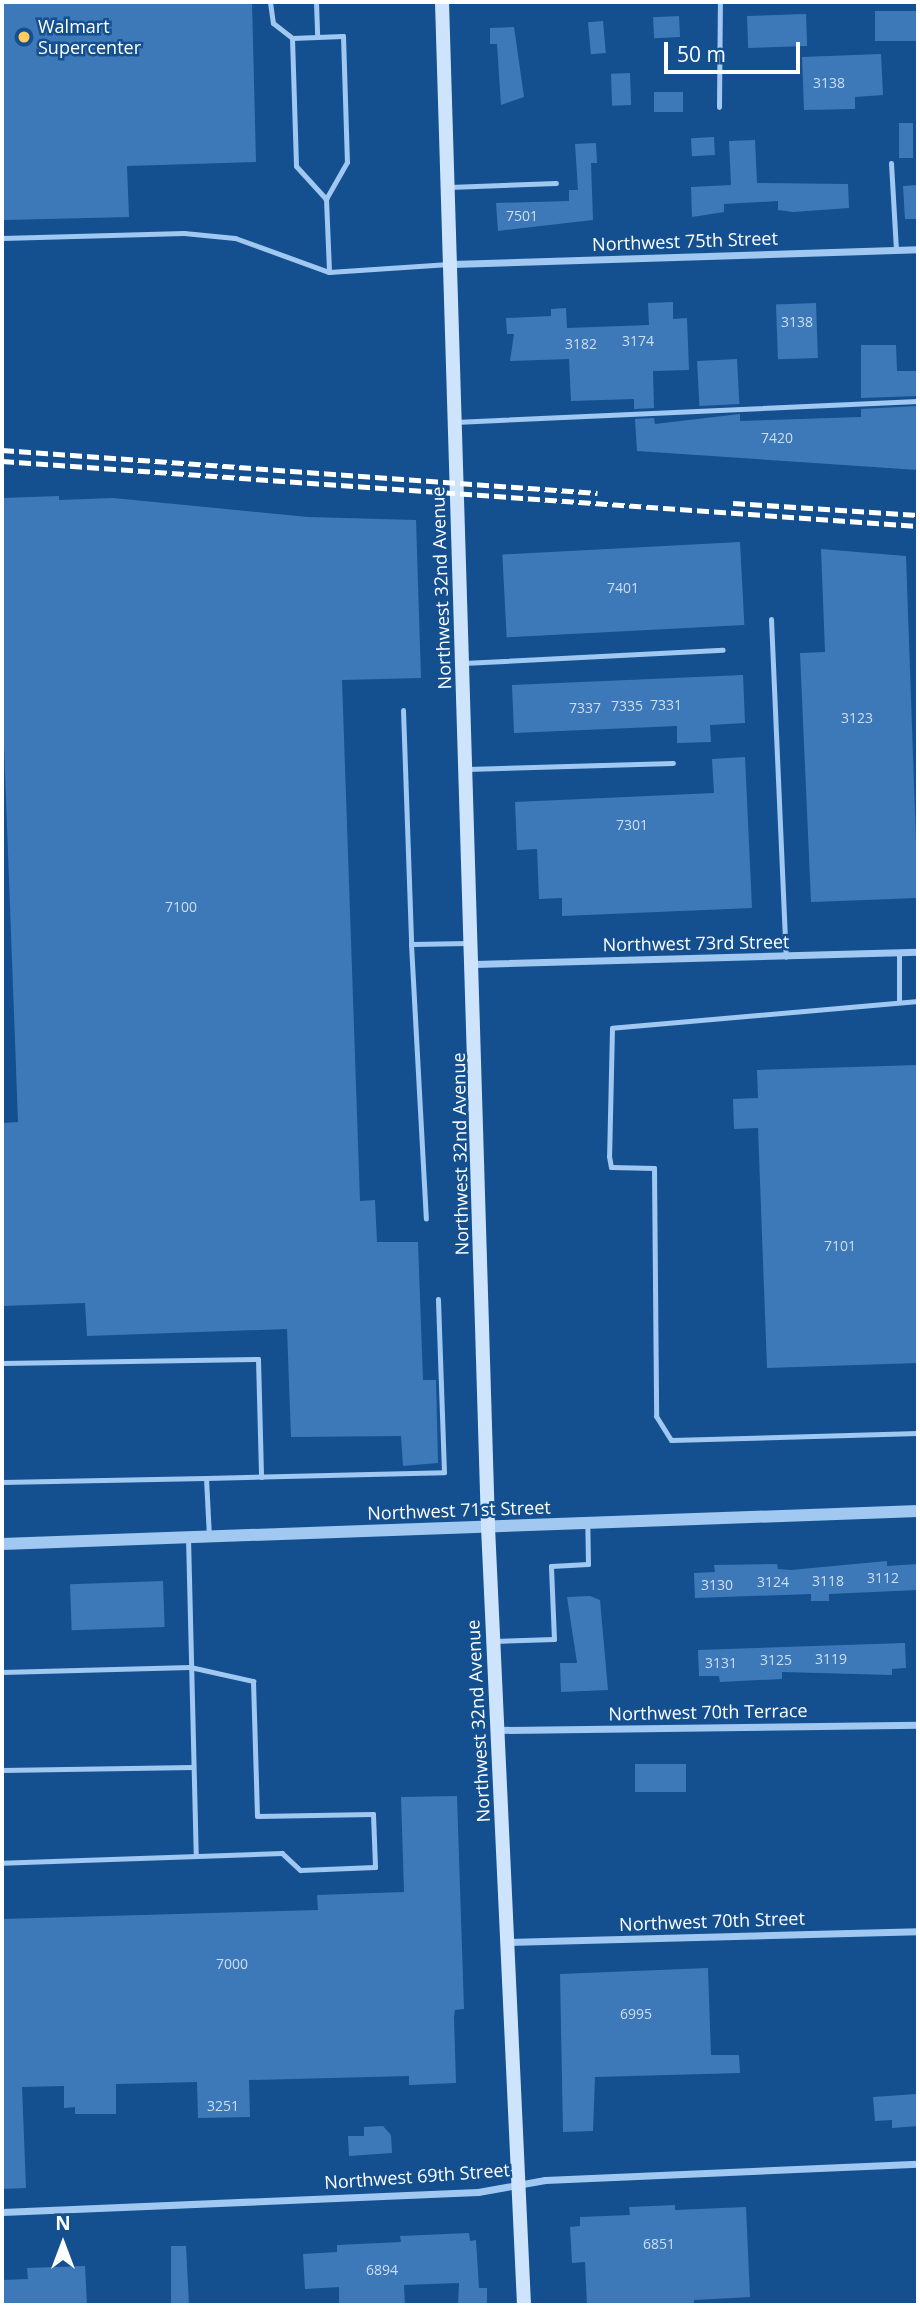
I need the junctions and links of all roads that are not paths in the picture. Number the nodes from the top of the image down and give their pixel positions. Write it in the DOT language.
graph roads {
  1 [pos="270,2"];
  2 [pos="316,2"];
  3 [pos="442,2"];
  4 [pos="720,2"];
  5 [pos="317,37"];
  6 [pos="292,38"];
  7 [pos="719,107"];
  8 [pos="891,163"];
  9 [pos="556,183"];
  10 [pos="449,187"];
  11 [pos="326,199"];
  12 [pos="2,239"];
  13 [pos="918,249"];
  14 [pos="896,250"];
  15 [pos="452,264"];
  16 [pos="329,272"];
  17 [pos="918,401"];
  18 [pos="455,422"];
  19 [pos="771,619"];
  20 [pos="723,650"];
  21 [pos="463,663"];
  22 [pos="402,710"];
  23 [pos="673,763"];
  24 [pos="467,768"];
  25 [pos="474,943"];
  26 [pos="411,944"];
  27 [pos="918,952"];
  28 [pos="900,953"];
  29 [pos="786,957"];
  30 [pos="475,964"];
  31 [pos="918,1001"];
  32 [pos="899,1002"];
  33 [pos="426,1219"];
  34 [pos="438,1299"];
  35 [pos="2,1363"];
  36 [pos="918,1433"];
  37 [pos="261,1477"];
  38 [pos="206,1478"];
  39 [pos="2,1482"];
  40 [pos="918,1511"];
  41 [pos="587,1523"];
  42 [pos="488,1527"];
  43 [pos="188,1537"];
  44 [pos="209,1537"];
  45 [pos="2,1544"];
  46 [pos="493,1641"];
  47 [pos="190,1667"];
  48 [pos="2,1672"];
  49 [pos="918,1725"];
  50 [pos="498,1730"];
  51 [pos="193,1767"];
  52 [pos="2,1770"];
  53 [pos="196,1856"];
  54 [pos="2,1863"];
  55 [pos="918,1931"];
  56 [pos="507,1942"];
  57 [pos="918,2164"];
  58 [pos="518,2185"];
  59 [pos="2,2212"];
  60 [pos="524,2305"];
  1 -- 6 [label="lane"];
  2 -- 5 [label="lane"];
  3 -- 10 [label="main road, Northwest 32nd Avenue"];
  4 -- 7 [label="lane"];
  5 -- 6 [label="lane"];
  5 -- 11 [label="lane"];
  6 -- 11 [label="lane"];
  8 -- 14 [label="lane"];
  9 -- 10 [label="lane"];
  10 -- 15 [label="main road, Northwest 32nd Avenue"];
  11 -- 16 [label="lane"];
  12 -- 16 [label="lane"];
  13 -- 14 [label="street, Northwest 75th Street"];
  14 -- 15 [label="street, Northwest 75th Street"];
  15 -- 16 [label="lane"];
  15 -- 18 [label="main road, Northwest 32nd Avenue"];
  17 -- 18 [label="lane"];
  18 -- 21 [label="main road, Northwest 32nd Avenue"];
  19 -- 29 [label="lane"];
  20 -- 21 [label="lane"];
  21 -- 24 [label="main road, Northwest 32nd Avenue"];
  22 -- 26 [label="lane"];
  23 -- 24 [label="lane"];
  24 -- 25 [label="main road, Northwest 32nd Avenue"];
  25 -- 26 [label="lane"];
  25 -- 30 [label="main road, Northwest 32nd Avenue"];
  26 -- 33 [label="lane"];
  27 -- 28 [label="street, Northwest 73rd Street"];
  28 -- 29 [label="street, Northwest 73rd Street"];
  28 -- 32 [label="lane"];
  29 -- 30 [label="street, Northwest 73rd Street"];
  30 -- 42 [label="main road, Northwest 32nd Avenue"];
  31 -- 32 [label="lane"];
  32 -- 36 [label="lane"];
  34 -- 37 [label="lane"];
  35 -- 37 [label="lane"];
  37 -- 38 [label="lane"];
  38 -- 39 [label="lane"];
  38 -- 44 [label="lane"];
  40 -- 41 [label="street, Northwest 71st Street"];
  41 -- 42 [label="street, Northwest 71st Street"];
  41 -- 46 [label="lane"];
  42 -- 44 [label="street, Northwest 71st Street"];
  42 -- 46 [label="main road, Northwest 32nd Avenue"];
  43 -- 44 [label="street, Northwest 71st Street"];
  43 -- 45 [label="street, Northwest 71st Street"];
  43 -- 47 [label="lane"];
  46 -- 50 [label="main road, Northwest 32nd Avenue"];
  47 -- 48 [label="lane"];
  47 -- 51 [label="lane"];
  47 -- 53 [label="lane"];
  49 -- 50 [label="street, Northwest 70th Terrace"];
  50 -- 56 [label="main road, Northwest 32nd Avenue"];
  51 -- 52 [label="lane"];
  51 -- 53 [label="lane"];
  53 -- 54 [label="lane"];
  55 -- 56 [label="street, Northwest 70th Street"];
  56 -- 58 [label="main road, Northwest 32nd Avenue"];
  57 -- 58 [label="street, Northwest 69th Street"];
  58 -- 59 [label="street, Northwest 69th Street"];
  58 -- 60 [label="main road, Northwest 32nd Avenue"];
}
